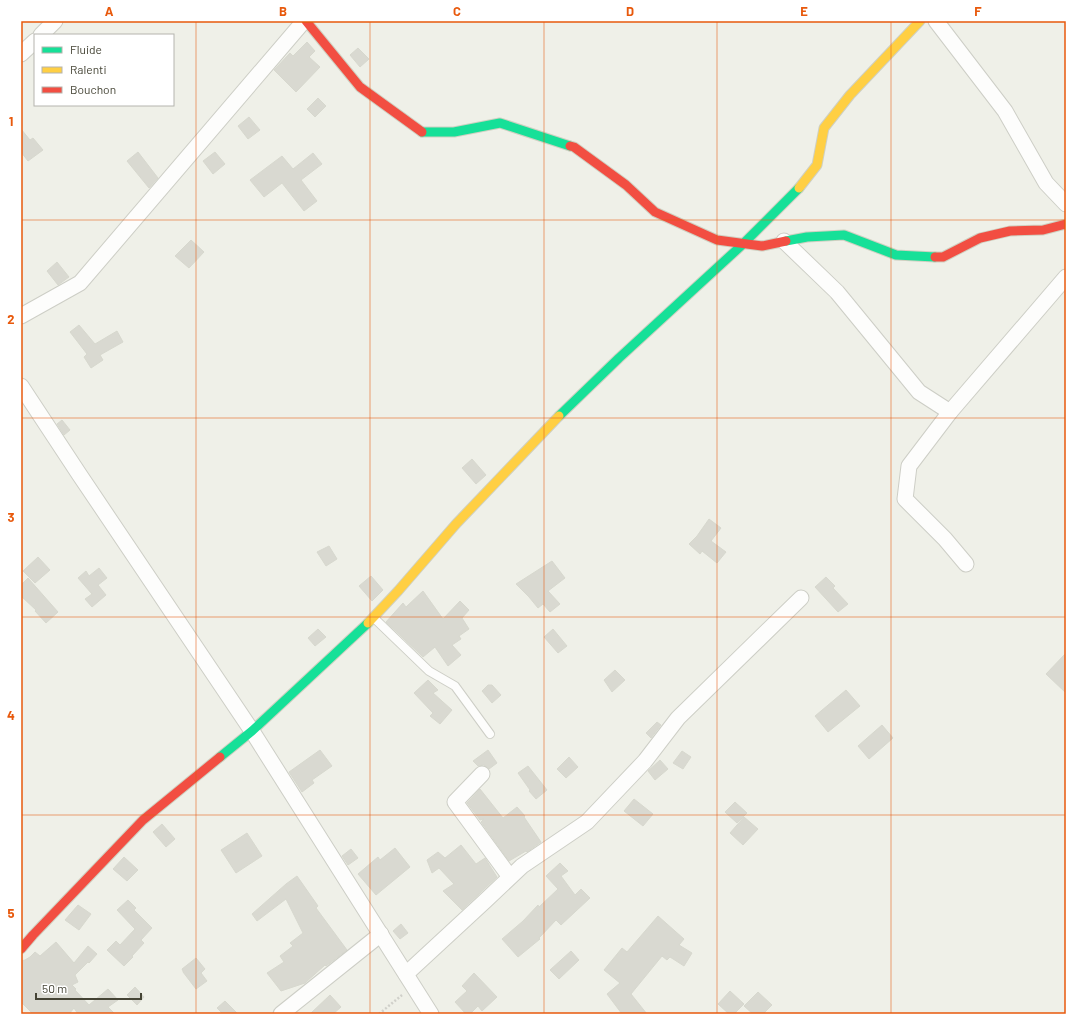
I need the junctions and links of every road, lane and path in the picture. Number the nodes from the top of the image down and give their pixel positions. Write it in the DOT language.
graph roads {
  1 [pos="56,21"];
  2 [pos="305,21"];
  3 [pos="920,21"];
  4 [pos="936,21"];
  5 [pos="42,34"];
  6 [pos="34,42"];
  7 [pos="21,54"];
  8 [pos="1066,204"];
  9 [pos="1066,224"];
  10 [pos="784,241"];
  11 [pos="743,244"];
  12 [pos="1066,277"];
  13 [pos="21,316"];
  14 [pos="21,386"];
  15 [pos="950,412"];
  16 [pos="966,564"];
  17 [pos="801,598"];
  18 [pos="374,617"];
  19 [pos="252,730"];
  20 [pos="490,734"];
  21 [pos="482,774"];
  22 [pos="510,877"];
  23 [pos="381,934"];
  24 [pos="21,948"];
  25 [pos="406,974"];
  26 [pos="414,986"];
  27 [pos="281,1014"];
  28 [pos="379,1014"];
  29 [pos="431,1014"];
  1 -- 5 [label="street"];
  2 -- 11 [label="street"];
  2 -- 13 [label="street"];
  3 -- 11 [label="street"];
  4 -- 8 [label="street"];
  6 -- 7 [label="street"];
  9 -- 10 [label="street"];
  10 -- 11 [label="street"];
  10 -- 15 [label="street"];
  11 -- 18 [label="street"];
  12 -- 15 [label="street"];
  14 -- 19 [label="street"];
  15 -- 16 [label="street"];
  17 -- 22 [label="street"];
  18 -- 19 [label="street"];
  18 -- 20 [label="lane"];
  19 -- 23 [label="street"];
  19 -- 24 [label="street"];
  21 -- 22 [label="street"];
  22 -- 25 [label="street"];
  23 -- 25 [label="street"];
  23 -- 27 [label="street"];
  25 -- 26 [label="street"];
  26 -- 28 [label="path"];
  26 -- 29 [label="street"];
}
